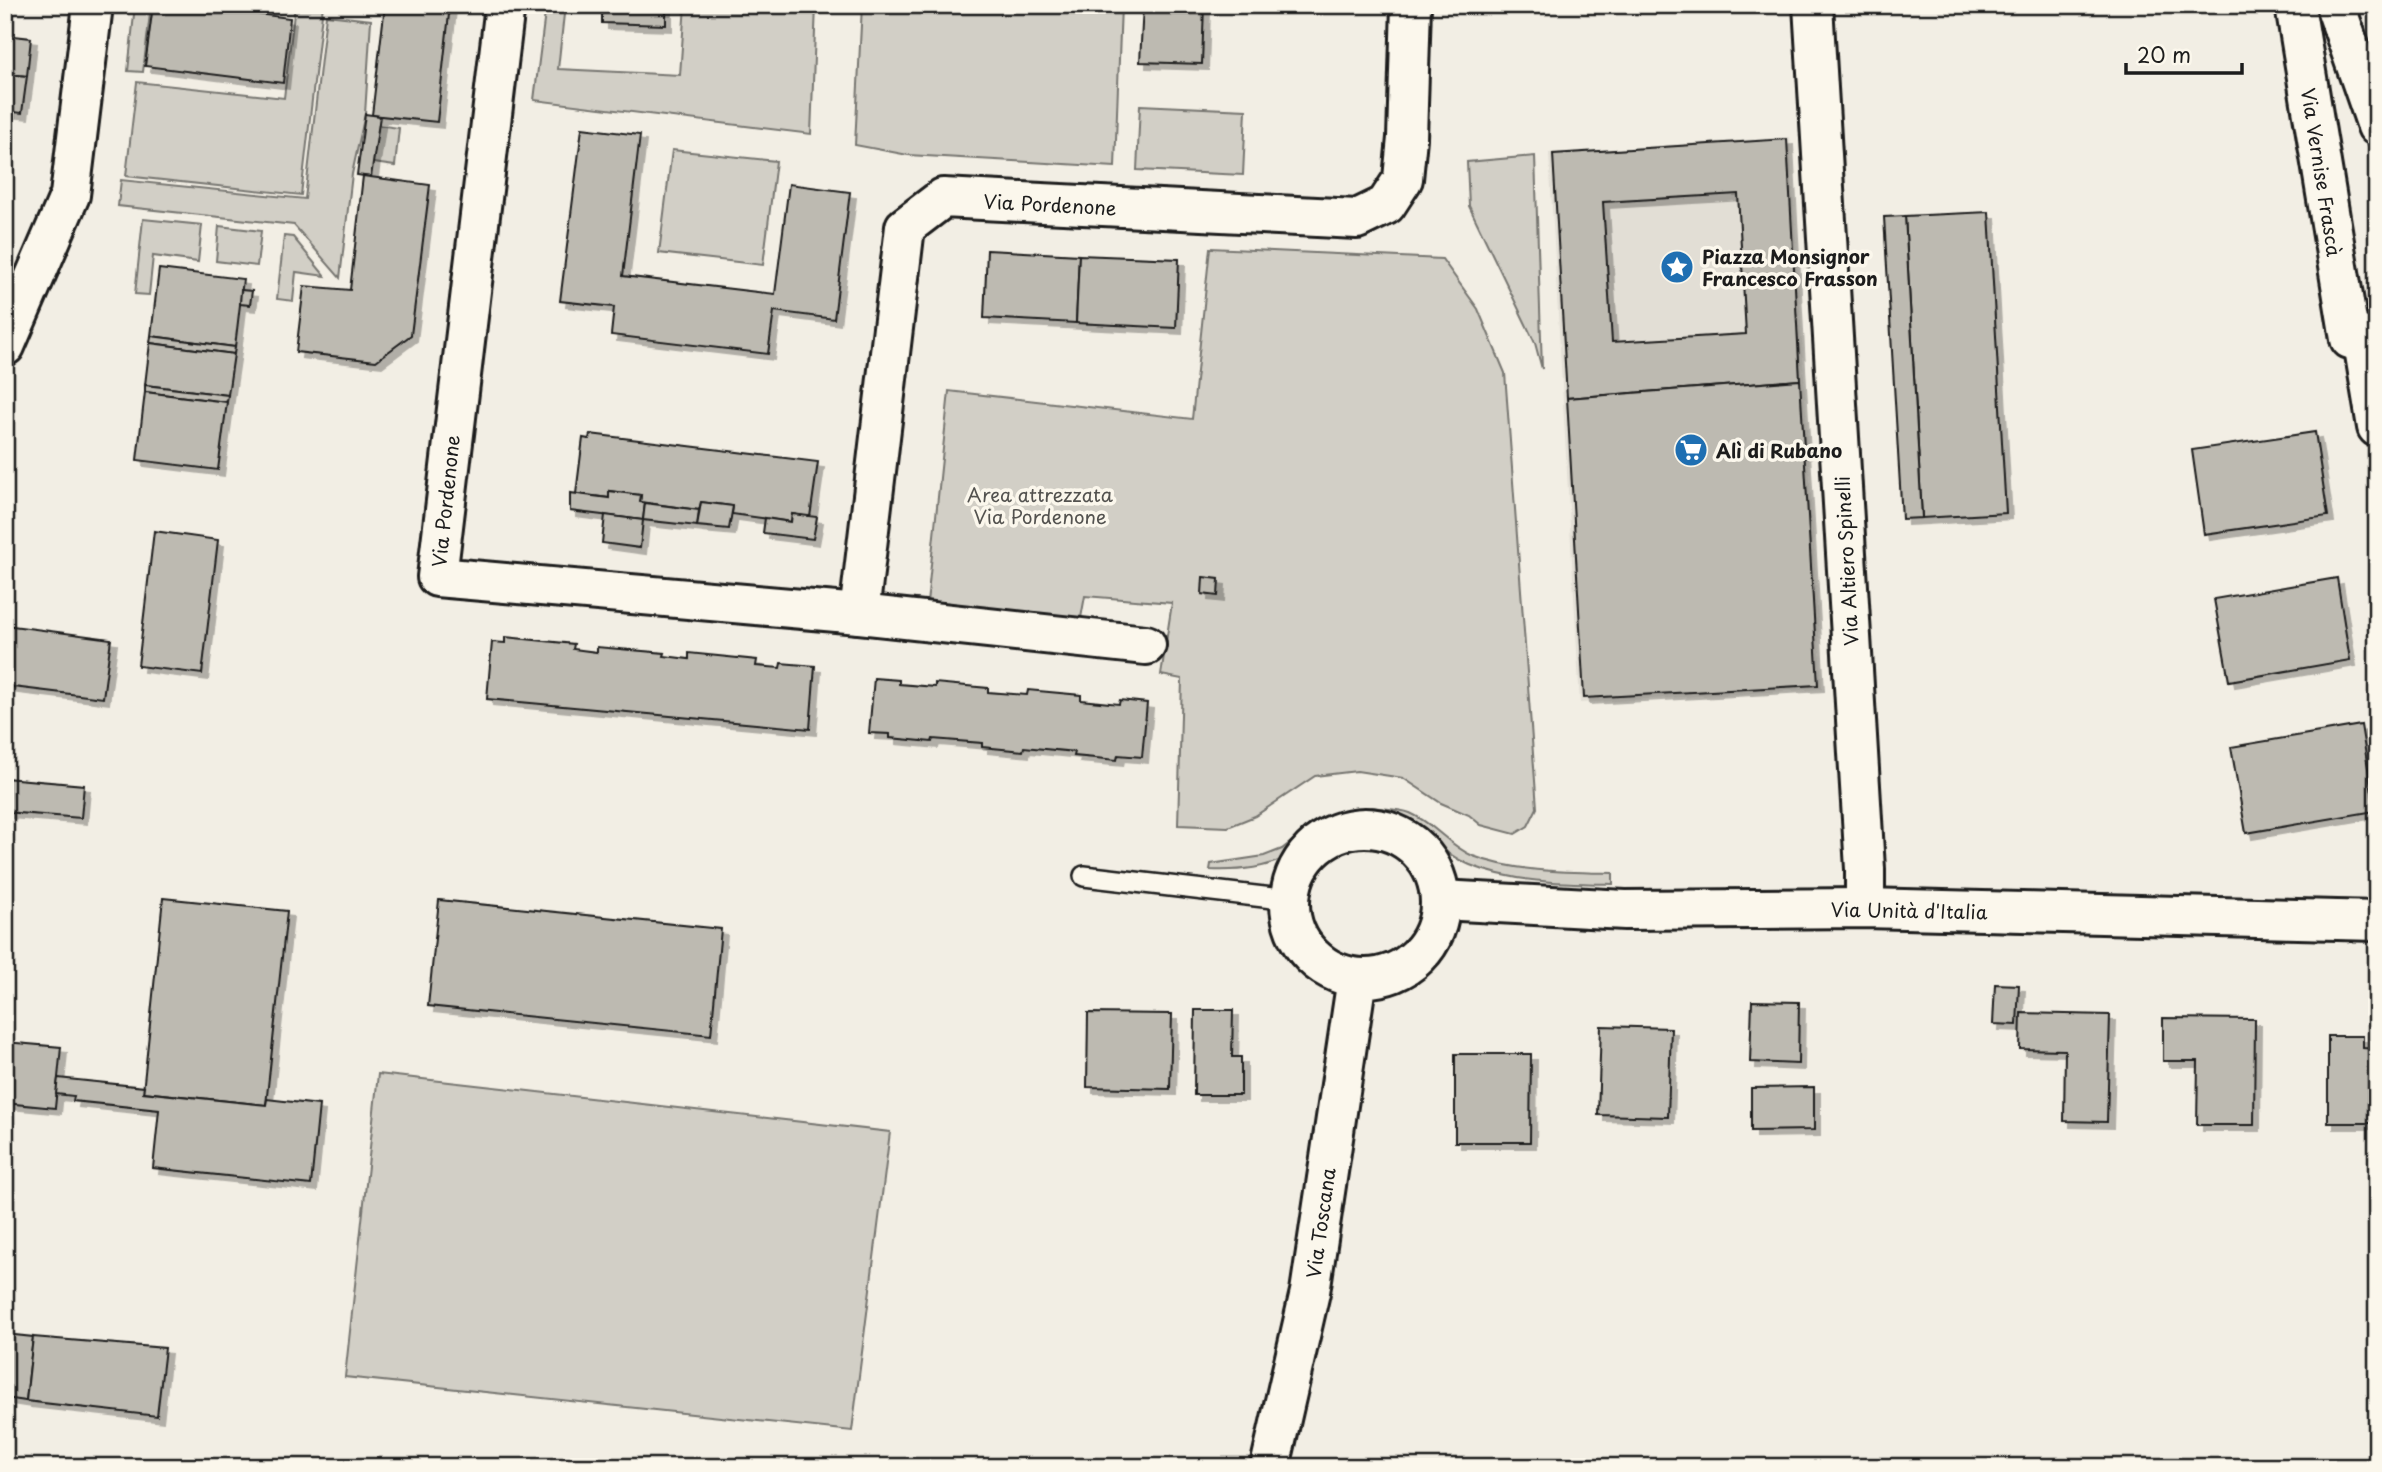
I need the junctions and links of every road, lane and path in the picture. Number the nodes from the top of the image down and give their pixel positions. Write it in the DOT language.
graph roads {
  1 [pos="93,5"];
  2 [pos="505,5"];
  3 [pos="1411,5"];
  4 [pos="1813,5"];
  5 [pos="2295,5"];
  6 [pos="2335,5"];
  7 [pos="2377,126"];
  8 [pos="5,346"];
  9 [pos="2377,427"];
  10 [pos="859,614"];
  11 [pos="1146,645"];
  12 [pos="1084,876"];
  13 [pos="1290,900"];
  14 [pos="1441,900"];
  15 [pos="1865,908"];
  16 [pos="2377,921"];
  17 [pos="1357,978"];
  18 [pos="1270,1467"];
  1 -- 8 [label="street"];
  2 -- 10 [label="street, Via Pordenone"];
  3 -- 10 [label="street, Via Pordenone"];
  4 -- 15 [label="street, Via Altiero Spinelli"];
  5 -- 9 [label="street, Via Vernise Frascà"];
  6 -- 7 [label="street"];
  10 -- 11 [label="street, Via Pordenone"];
  12 -- 13 [label="lane"];
  13 -- 14 [label="street"];
  13 -- 17 [label="street"];
  14 -- 15 [label="street, Via Unità d'Italia"];
  14 -- 17 [label="street"];
  15 -- 16 [label="street, Via Unità d'Italia"];
  17 -- 18 [label="street, Via Toscana"];
}
